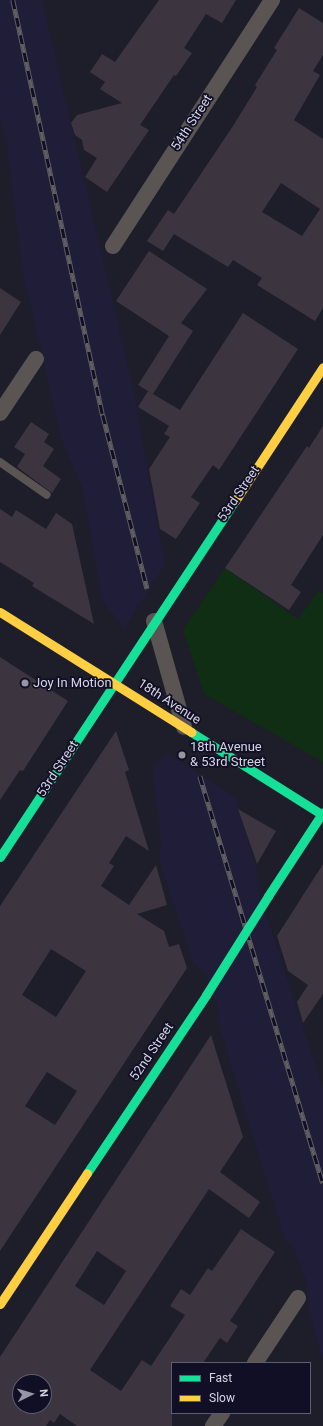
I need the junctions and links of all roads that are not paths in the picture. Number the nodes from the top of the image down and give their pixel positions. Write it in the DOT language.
graph roads {
  1 [pos="272,0"];
  2 [pos="112,246"];
  3 [pos="36,359"];
  4 [pos="323,366"];
  5 [pos="0,413"];
  6 [pos="0,462"];
  7 [pos="47,495"];
  8 [pos="0,612"];
  9 [pos="154,621"];
  10 [pos="114,683"];
  11 [pos="184,727"];
  12 [pos="323,814"];
  13 [pos="0,857"];
  14 [pos="298,1298"];
  15 [pos="0,1304"];
  16 [pos="256,1362"];
  17 [pos="221,1414"];
  18 [pos="213,1426"];
  1 -- 2 [label="street, 54th Street"];
  3 -- 5 [label="street"];
  4 -- 9 [label="street, 53rd Street"];
  6 -- 7 [label="lane"];
  8 -- 10 [label="street, 18th Avenue"];
  9 -- 10 [label="street, 53rd Street"];
  9 -- 11 [label="street"];
  10 -- 11 [label="street, 18th Avenue"];
  10 -- 13 [label="street, 53rd Street"];
  11 -- 12 [label="street, 18th Avenue"];
  12 -- 15 [label="street, 52nd Street, bridge"];
  14 -- 16 [label="street"];
  17 -- 18 [label="street"];
}
